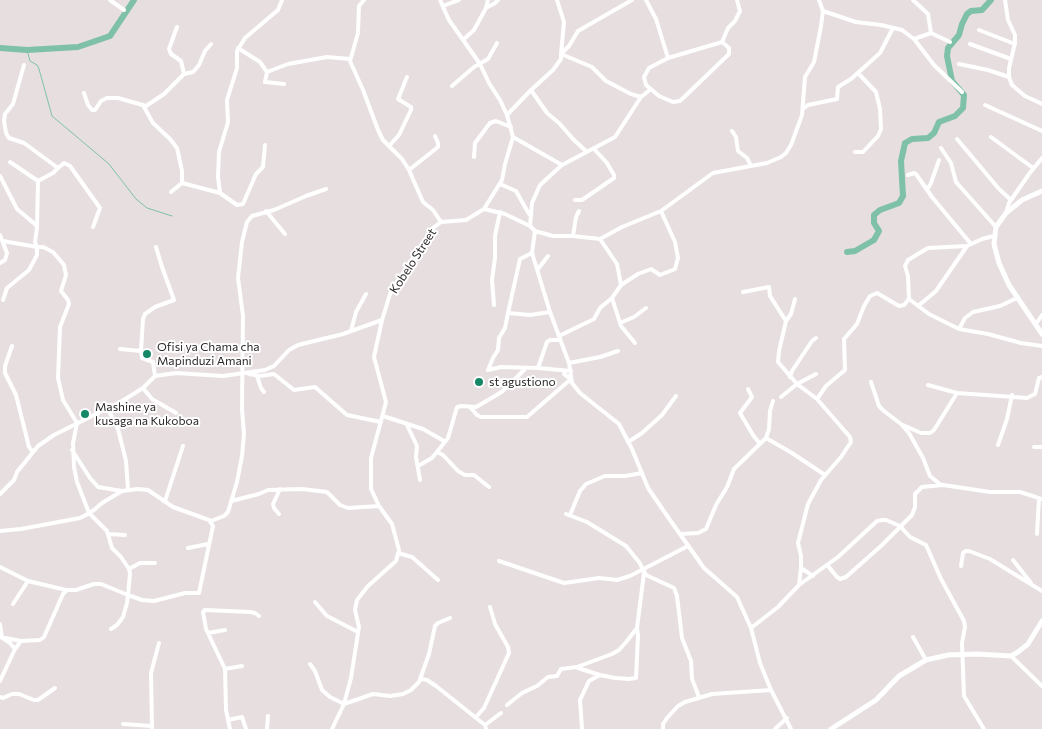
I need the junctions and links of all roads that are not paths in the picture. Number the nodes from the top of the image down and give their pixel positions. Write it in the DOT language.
graph roads {
  1 [pos="110,0"];
  2 [pos="282,0"];
  3 [pos="364,0"];
  4 [pos="440,0"];
  5 [pos="460,0"];
  6 [pos="488,0"];
  7 [pos="498,0"];
  8 [pos="557,0"];
  9 [pos="632,0"];
  10 [pos="646,0"];
  11 [pos="737,0"];
  12 [pos="819,0"];
  13 [pos="913,0"];
  14 [pos="1005,0"];
  15 [pos="443,6"];
  16 [pos="486,8"];
  17 [pos="124,10"];
  18 [pos="823,11"];
  19 [pos="177,26"];
  20 [pos="893,28"];
  21 [pos="979,30"];
  22 [pos="931,33"];
  23 [pos="464,39"];
  24 [pos="914,39"];
  25 [pos="722,42"];
  26 [pos="950,42"];
  27 [pos="497,43"];
  28 [pos="211,44"];
  29 [pos="970,44"];
  30 [pos="1015,44"];
  31 [pos="238,48"];
  32 [pos="561,54"];
  33 [pos="668,58"];
  34 [pos="350,59"];
  35 [pos="1011,59"];
  36 [pos="480,64"];
  37 [pos="959,64"];
  38 [pos="24,65"];
  39 [pos="267,72"];
  40 [pos="858,73"];
  41 [pos="184,74"];
  42 [pos="407,77"];
  43 [pos="1009,77"];
  44 [pos="284,84"];
  45 [pos="452,86"];
  46 [pos="651,89"];
  47 [pos="530,90"];
  48 [pos="962,92"];
  49 [pos="84,94"];
  50 [pos="640,97"];
  51 [pos="1042,104"];
  52 [pos="986,105"];
  53 [pos="144,107"];
  54 [pos="803,109"];
  55 [pos="507,115"];
  56 [pos="511,127"];
  57 [pos="732,131"];
  58 [pos="1042,131"];
  59 [pos="435,136"];
  60 [pos="513,137"];
  61 [pos="991,137"];
  62 [pos="957,139"];
  63 [pos="265,145"];
  64 [pos="389,146"];
  65 [pos="941,148"];
  66 [pos="594,149"];
  67 [pos="587,152"];
  68 [pos="855,152"];
  69 [pos="474,157"];
  70 [pos="1042,158"];
  71 [pos="939,160"];
  72 [pos="10,162"];
  73 [pos="562,165"];
  74 [pos="751,166"];
  75 [pos="58,168"];
  76 [pos="1033,168"];
  77 [pos="409,170"];
  78 [pos="908,175"];
  79 [pos="0,176"];
  80 [pos="38,181"];
  81 [pos="182,183"];
  82 [pos="500,184"];
  83 [pos="326,189"];
  84 [pos="927,190"];
  85 [pos="1042,191"];
  86 [pos="171,192"];
  87 [pos="220,194"];
  88 [pos="575,200"];
  89 [pos="1012,200"];
  90 [pos="484,209"];
  91 [pos="266,211"];
  92 [pos="579,211"];
  93 [pos="661,211"];
  94 [pos="500,212"];
  95 [pos="1006,213"];
  96 [pos="529,217"];
  97 [pos="441,222"];
  98 [pos="530,226"];
  99 [pos="93,227"];
  100 [pos="37,228"];
  101 [pos="996,228"];
  102 [pos="535,231"];
  103 [pos="285,234"];
  104 [pos="0,235"];
  105 [pos="573,236"];
  106 [pos="994,236"];
  107 [pos="600,239"];
  108 [pos="2,241"];
  109 [pos="969,245"];
  110 [pos="36,247"];
  111 [pos="156,247"];
  112 [pos="532,254"];
  113 [pos="548,256"];
  114 [pos="0,263"];
  115 [pos="538,269"];
  116 [pos="621,285"];
  117 [pos="743,292"];
  118 [pos="366,294"];
  119 [pos="612,298"];
  120 [pos="1017,298"];
  121 [pos="795,299"];
  122 [pos="909,299"];
  123 [pos="3,300"];
  124 [pos="494,305"];
  125 [pos="918,306"];
  126 [pos="646,308"];
  127 [pos="550,312"];
  128 [pos="508,313"];
  129 [pos="1042,315"];
  130 [pos="382,320"];
  131 [pos="786,321"];
  132 [pos="620,323"];
  133 [pos="1036,324"];
  134 [pos="959,329"];
  135 [pos="351,331"];
  136 [pos="1042,334"];
  137 [pos="559,338"];
  138 [pos="816,338"];
  139 [pos="634,343"];
  140 [pos="12,346"];
  141 [pos="1042,346"];
  142 [pos="120,349"];
  143 [pos="140,350"];
  144 [pos="618,351"];
  145 [pos="600,357"];
  146 [pos="569,363"];
  147 [pos="603,363"];
  148 [pos="538,368"];
  149 [pos="525,369"];
  150 [pos="562,372"];
  151 [pos="243,373"];
  152 [pos="816,374"];
  153 [pos="571,375"];
  154 [pos="155,376"];
  155 [pos="257,376"];
  156 [pos="790,377"];
  157 [pos="1042,377"];
  158 [pos="871,382"];
  159 [pos="797,384"];
  160 [pos="928,385"];
  161 [pos="143,388"];
  162 [pos="748,388"];
  163 [pos="264,392"];
  164 [pos="957,393"];
  165 [pos="676,396"];
  166 [pos="782,396"];
  167 [pos="1012,396"];
  168 [pos="817,398"];
  169 [pos="773,402"];
  170 [pos="470,407"];
  171 [pos="108,409"];
  172 [pos="176,413"];
  173 [pos="383,416"];
  174 [pos="77,422"];
  175 [pos="382,422"];
  176 [pos="407,424"];
  177 [pos="901,424"];
  178 [pos="766,438"];
  179 [pos="444,441"];
  180 [pos="628,442"];
  181 [pos="760,444"];
  182 [pos="998,445"];
  183 [pos="183,446"];
  184 [pos="1034,447"];
  185 [pos="1042,447"];
  186 [pos="72,450"];
  187 [pos="33,452"];
  188 [pos="437,452"];
  189 [pos="418,466"];
  190 [pos="642,473"];
  191 [pos="825,476"];
  192 [pos="420,480"];
  193 [pos="941,484"];
  194 [pos="489,487"];
  195 [pos="128,489"];
  196 [pos="280,489"];
  197 [pos="122,491"];
  198 [pos="0,494"];
  199 [pos="1040,498"];
  200 [pos="165,501"];
  201 [pos="232,501"];
  202 [pos="379,506"];
  203 [pos="89,513"];
  204 [pos="279,514"];
  205 [pos="211,520"];
  206 [pos="900,526"];
  207 [pos="0,531"];
  208 [pos="108,534"];
  209 [pos="680,534"];
  210 [pos="1036,534"];
  211 [pos="125,535"];
  212 [pos="208,544"];
  213 [pos="688,546"];
  214 [pos="188,548"];
  215 [pos="398,554"];
  216 [pos="1013,560"];
  217 [pos="499,561"];
  218 [pos="155,563"];
  219 [pos="828,566"];
  220 [pos="961,566"];
  221 [pos="0,567"];
  222 [pos="801,568"];
  223 [pos="129,569"];
  224 [pos="643,572"];
  225 [pos="813,576"];
  226 [pos="438,580"];
  227 [pos="28,581"];
  228 [pos="1030,583"];
  229 [pos="799,585"];
  230 [pos="67,590"];
  231 [pos="1042,591"];
  232 [pos="128,595"];
  233 [pos="315,602"];
  234 [pos="13,604"];
  235 [pos="490,606"];
  236 [pos="259,616"];
  237 [pos="450,618"];
  238 [pos="1042,622"];
  239 [pos="0,624"];
  240 [pos="637,628"];
  241 [pos="751,628"];
  242 [pos="111,629"];
  243 [pos="225,630"];
  244 [pos="358,632"];
  245 [pos="208,633"];
  246 [pos="913,637"];
  247 [pos="2,638"];
  248 [pos="21,641"];
  249 [pos="159,643"];
  250 [pos="15,649"];
  251 [pos="963,655"];
  252 [pos="1011,656"];
  253 [pos="926,660"];
  254 [pos="310,664"];
  255 [pos="242,666"];
  256 [pos="577,668"];
  257 [pos="225,669"];
  258 [pos="600,675"];
  259 [pos="421,679"];
  260 [pos="0,682"];
  261 [pos="1042,686"];
  262 [pos="55,688"];
  263 [pos="771,690"];
  264 [pos="0,697"];
  265 [pos="699,698"];
  266 [pos="344,704"];
  267 [pos="507,705"];
  268 [pos="501,713"];
  269 [pos="268,716"];
  270 [pos="476,717"];
  271 [pos="787,718"];
  272 [pos="228,720"];
  273 [pos="122,724"];
  274 [pos="152,727"];
  275 [pos="485,727"];
  276 [pos="230,729"];
  277 [pos="246,729"];
  278 [pos="267,729"];
  279 [pos="332,729"];
  280 [pos="582,729"];
  281 [pos="663,729"];
  282 [pos="775,729"];
  283 [pos="792,729"];
  284 [pos="831,729"];
  285 [pos="984,729"];
  1 -- 17 [label="street"];
  2 -- 31 [label="street"];
  3 -- 34 [label="street"];
  4 -- 15 [label="street"];
  5 -- 15 [label="street"];
  6 -- 16 [label="street"];
  7 -- 16 [label="street"];
  8 -- 32 [label="street"];
  9 -- 32 [label="street"];
  10 -- 33 [label="street"];
  11 -- 25 [label="street"];
  12 -- 18 [label="street"];
  13 -- 22 [label="street"];
  14 -- 30 [label="street"];
  15 -- 23 [label="street"];
  16 -- 23 [label="street"];
  18 -- 20 [label="street"];
  18 -- 54 [label="street"];
  19 -- 41 [label="street"];
  20 -- 24 [label="street"];
  20 -- 40 [label="street"];
  21 -- 30 [label="street"];
  22 -- 24 [label="street"];
  22 -- 26 [label="street"];
  23 -- 36 [label="street"];
  24 -- 48 [label="street"];
  25 -- 33 [label="street"];
  25 -- 46 [label="street"];
  27 -- 36 [label="street"];
  28 -- 41 [label="street"];
  29 -- 35 [label="street"];
  30 -- 35 [label="street"];
  31 -- 39 [label="street"];
  31 -- 87 [label="street"];
  32 -- 47 [label="street"];
  32 -- 50 [label="street"];
  33 -- 46 [label="street"];
  34 -- 39 [label="street"];
  34 -- 64 [label="street"];
  35 -- 43 [label="street"];
  36 -- 45 [label="street"];
  36 -- 55 [label="street"];
  37 -- 43 [label="street"];
  38 -- 75 [label="street"];
  39 -- 44 [label="street"];
  40 -- 54 [label="street"];
  40 -- 68 [label="street"];
  41 -- 53 [label="street"];
  42 -- 64 [label="street"];
  43 -- 51 [label="street"];
  46 -- 50 [label="street"];
  47 -- 55 [label="street"];
  47 -- 67 [label="street"];
  49 -- 53 [label="street"];
  50 -- 66 [label="street"];
  52 -- 58 [label="street"];
  53 -- 81 [label="street"];
  54 -- 74 [label="street"];
  55 -- 56 [label="street"];
  56 -- 60 [label="street"];
  56 -- 69 [label="street"];
  57 -- 74 [label="street"];
  59 -- 77 [label="street"];
  60 -- 73 [label="street"];
  60 -- 82 [label="street"];
  61 -- 76 [label="street"];
  62 -- 89 [label="street"];
  63 -- 87 [label="street"];
  64 -- 77 [label="street"];
  65 -- 101 [label="street"];
  66 -- 67 [label="street"];
  66 -- 88 [label="street"];
  67 -- 73 [label="street"];
  70 -- 76 [label="street"];
  71 -- 84 [label="street"];
  72 -- 80 [label="street"];
  73 -- 96 [label="street"];
  74 -- 93 [label="street"];
  75 -- 80 [label="street"];
  75 -- 99 [label="street"];
  76 -- 89 [label="street"];
  77 -- 97 [label="street"];
  78 -- 84 [label="street"];
  79 -- 100 [label="street"];
  80 -- 100 [label="street"];
  81 -- 86 [label="street"];
  81 -- 87 [label="street"];
  82 -- 90 [label="street"];
  82 -- 96 [label="street"];
  83 -- 91 [label="street"];
  84 -- 109 [label="street"];
  85 -- 95 [label="street"];
  89 -- 95 [label="street"];
  90 -- 94 [label="street"];
  90 -- 97 [label="street, Kobelo Street"];
  91 -- 103 [label="street"];
  91 -- 151 [label="street"];
  92 -- 105 [label="street"];
  93 -- 107 [label="street"];
  93 -- 116 [label="street"];
  94 -- 98 [label="street"];
  94 -- 124 [label="street"];
  95 -- 101 [label="street"];
  96 -- 98 [label="street"];
  97 -- 130 [label="street, Kobelo Street"];
  98 -- 102 [label="street"];
  100 -- 110 [label="street"];
  101 -- 106 [label="street"];
  102 -- 105 [label="street"];
  102 -- 112 [label="street"];
  104 -- 108 [label="street"];
  105 -- 107 [label="street"];
  106 -- 109 [label="street"];
  106 -- 120 [label="street"];
  107 -- 116 [label="street"];
  108 -- 110 [label="street"];
  108 -- 114 [label="street"];
  109 -- 122 [label="street"];
  109 -- 125 [label="street"];
  110 -- 123 [label="street"];
  110 -- 174 [label="street"];
  111 -- 143 [label="street"];
  112 -- 115 [label="street"];
  112 -- 128 [label="street"];
  113 -- 115 [label="street"];
  115 -- 127 [label="street"];
  116 -- 119 [label="street"];
  117 -- 131 [label="street"];
  118 -- 135 [label="street"];
  119 -- 132 [label="street"];
  119 -- 137 [label="street"];
  120 -- 133 [label="street"];
  120 -- 134 [label="street"];
  121 -- 131 [label="street"];
  122 -- 125 [label="street"];
  122 -- 168 [label="street"];
  125 -- 134 [label="street"];
  126 -- 132 [label="street"];
  127 -- 128 [label="street"];
  127 -- 137 [label="street"];
  128 -- 149 [label="street"];
  129 -- 133 [label="street"];
  130 -- 135 [label="street"];
  130 -- 173 [label="street, Kobelo Street"];
  131 -- 156 [label="street"];
  132 -- 139 [label="street"];
  133 -- 136 [label="street"];
  134 -- 141 [label="street"];
  135 -- 151 [label="street"];
  137 -- 146 [label="street"];
  137 -- 148 [label="street"];
  138 -- 156 [label="street"];
  140 -- 187 [label="street"];
  142 -- 143 [label="street"];
  143 -- 154 [label="street"];
  144 -- 145 [label="street"];
  145 -- 146 [label="street"];
  145 -- 147 [label="street"];
  146 -- 153 [label="street"];
  148 -- 149 [label="street"];
  148 -- 150 [label="street"];
  149 -- 170 [label="street"];
  150 -- 153 [label="street"];
  150 -- 153 [label="street"];
  151 -- 154 [label="street"];
  151 -- 155 [label="street"];
  151 -- 201 [label="street"];
  152 -- 159 [label="street"];
  153 -- 170 [label="street"];
  153 -- 180 [label="street"];
  154 -- 161 [label="street"];
  155 -- 163 [label="street"];
  155 -- 175 [label="street"];
  156 -- 159 [label="street"];
  157 -- 167 [label="street"];
  158 -- 177 [label="street"];
  159 -- 166 [label="street"];
  159 -- 168 [label="street"];
  160 -- 164 [label="street"];
  161 -- 171 [label="street"];
  161 -- 172 [label="street"];
  162 -- 181 [label="street"];
  164 -- 167 [label="street"];
  164 -- 177 [label="street"];
  165 -- 180 [label="street"];
  167 -- 182 [label="street"];
  168 -- 191 [label="street"];
  169 -- 178 [label="street"];
  170 -- 179 [label="street"];
  171 -- 174 [label="street"];
  171 -- 195 [label="street"];
  173 -- 175 [label="street, Kobelo Street"];
  173 -- 176 [label="street"];
  174 -- 186 [label="street"];
  174 -- 187 [label="street"];
  175 -- 202 [label="street, Kobelo Street"];
  176 -- 179 [label="street"];
  176 -- 189 [label="street"];
  177 -- 193 [label="street"];
  178 -- 181 [label="street"];
  178 -- 191 [label="street"];
  179 -- 188 [label="street"];
  180 -- 190 [label="street"];
  181 -- 209 [label="street"];
  183 -- 200 [label="street"];
  184 -- 185 [label="street"];
  186 -- 197 [label="street"];
  186 -- 203 [label="street"];
  187 -- 198 [label="street"];
  188 -- 189 [label="street"];
  188 -- 194 [label="street"];
  189 -- 192 [label="street"];
  190 -- 209 [label="street"];
  190 -- 224 [label="street"];
  191 -- 222 [label="street"];
  193 -- 199 [label="street"];
  193 -- 206 [label="street"];
  195 -- 197 [label="street"];
  195 -- 200 [label="street"];
  196 -- 201 [label="street"];
  196 -- 202 [label="street"];
  196 -- 204 [label="street"];
  197 -- 203 [label="street"];
  199 -- 210 [label="street"];
  200 -- 205 [label="street"];
  201 -- 205 [label="street"];
  202 -- 215 [label="street, Kobelo Street"];
  203 -- 207 [label="street"];
  203 -- 208 [label="street"];
  205 -- 212 [label="street"];
  206 -- 219 [label="street"];
  206 -- 219 [label="street"];
  206 -- 251 [label="street"];
  208 -- 211 [label="street"];
  208 -- 223 [label="street"];
  209 -- 213 [label="street"];
  212 -- 214 [label="street"];
  212 -- 232 [label="street"];
  213 -- 224 [label="street"];
  213 -- 241 [label="street"];
  215 -- 226 [label="street"];
  215 -- 244 [label="street"];
  216 -- 228 [label="street"];
  217 -- 224 [label="street"];
  218 -- 223 [label="street"];
  219 -- 225 [label="street"];
  220 -- 228 [label="street"];
  221 -- 227 [label="street"];
  222 -- 225 [label="street"];
  222 -- 229 [label="street"];
  223 -- 232 [label="street"];
  224 -- 240 [label="street"];
  224 -- 265 [label="street"];
  225 -- 229 [label="street"];
  227 -- 230 [label="street"];
  227 -- 234 [label="street"];
  228 -- 231 [label="street"];
  229 -- 241 [label="street"];
  230 -- 232 [label="street"];
  230 -- 248 [label="street"];
  232 -- 242 [label="street"];
  233 -- 244 [label="street"];
  235 -- 270 [label="street"];
  236 -- 245 [label="street"];
  237 -- 259 [label="street"];
  238 -- 252 [label="street"];
  239 -- 247 [label="street"];
  240 -- 256 [label="street"];
  240 -- 258 [label="street"];
  241 -- 263 [label="street"];
  243 -- 245 [label="street"];
  244 -- 266 [label="street"];
  245 -- 257 [label="street"];
  246 -- 253 [label="street"];
  247 -- 248 [label="street"];
  247 -- 250 [label="street"];
  248 -- 250 [label="street"];
  249 -- 274 [label="street"];
  250 -- 260 [label="street"];
  251 -- 252 [label="street"];
  251 -- 253 [label="street"];
  251 -- 285 [label="street"];
  252 -- 261 [label="street"];
  253 -- 284 [label="street"];
  254 -- 266 [label="street"];
  255 -- 257 [label="street"];
  256 -- 258 [label="street"];
  256 -- 267 [label="street"];
  257 -- 272 [label="street"];
  258 -- 280 [label="street"];
  259 -- 266 [label="street"];
  259 -- 270 [label="street"];
  262 -- 264 [label="street"];
  263 -- 265 [label="street"];
  263 -- 271 [label="street"];
  265 -- 281 [label="street"];
  266 -- 279 [label="street"];
  268 -- 275 [label="street"];
  269 -- 278 [label="street"];
  270 -- 275 [label="street"];
  271 -- 282 [label="street"];
  271 -- 283 [label="street"];
  272 -- 276 [label="street"];
  272 -- 277 [label="street"];
  273 -- 274 [label="street"];
}
